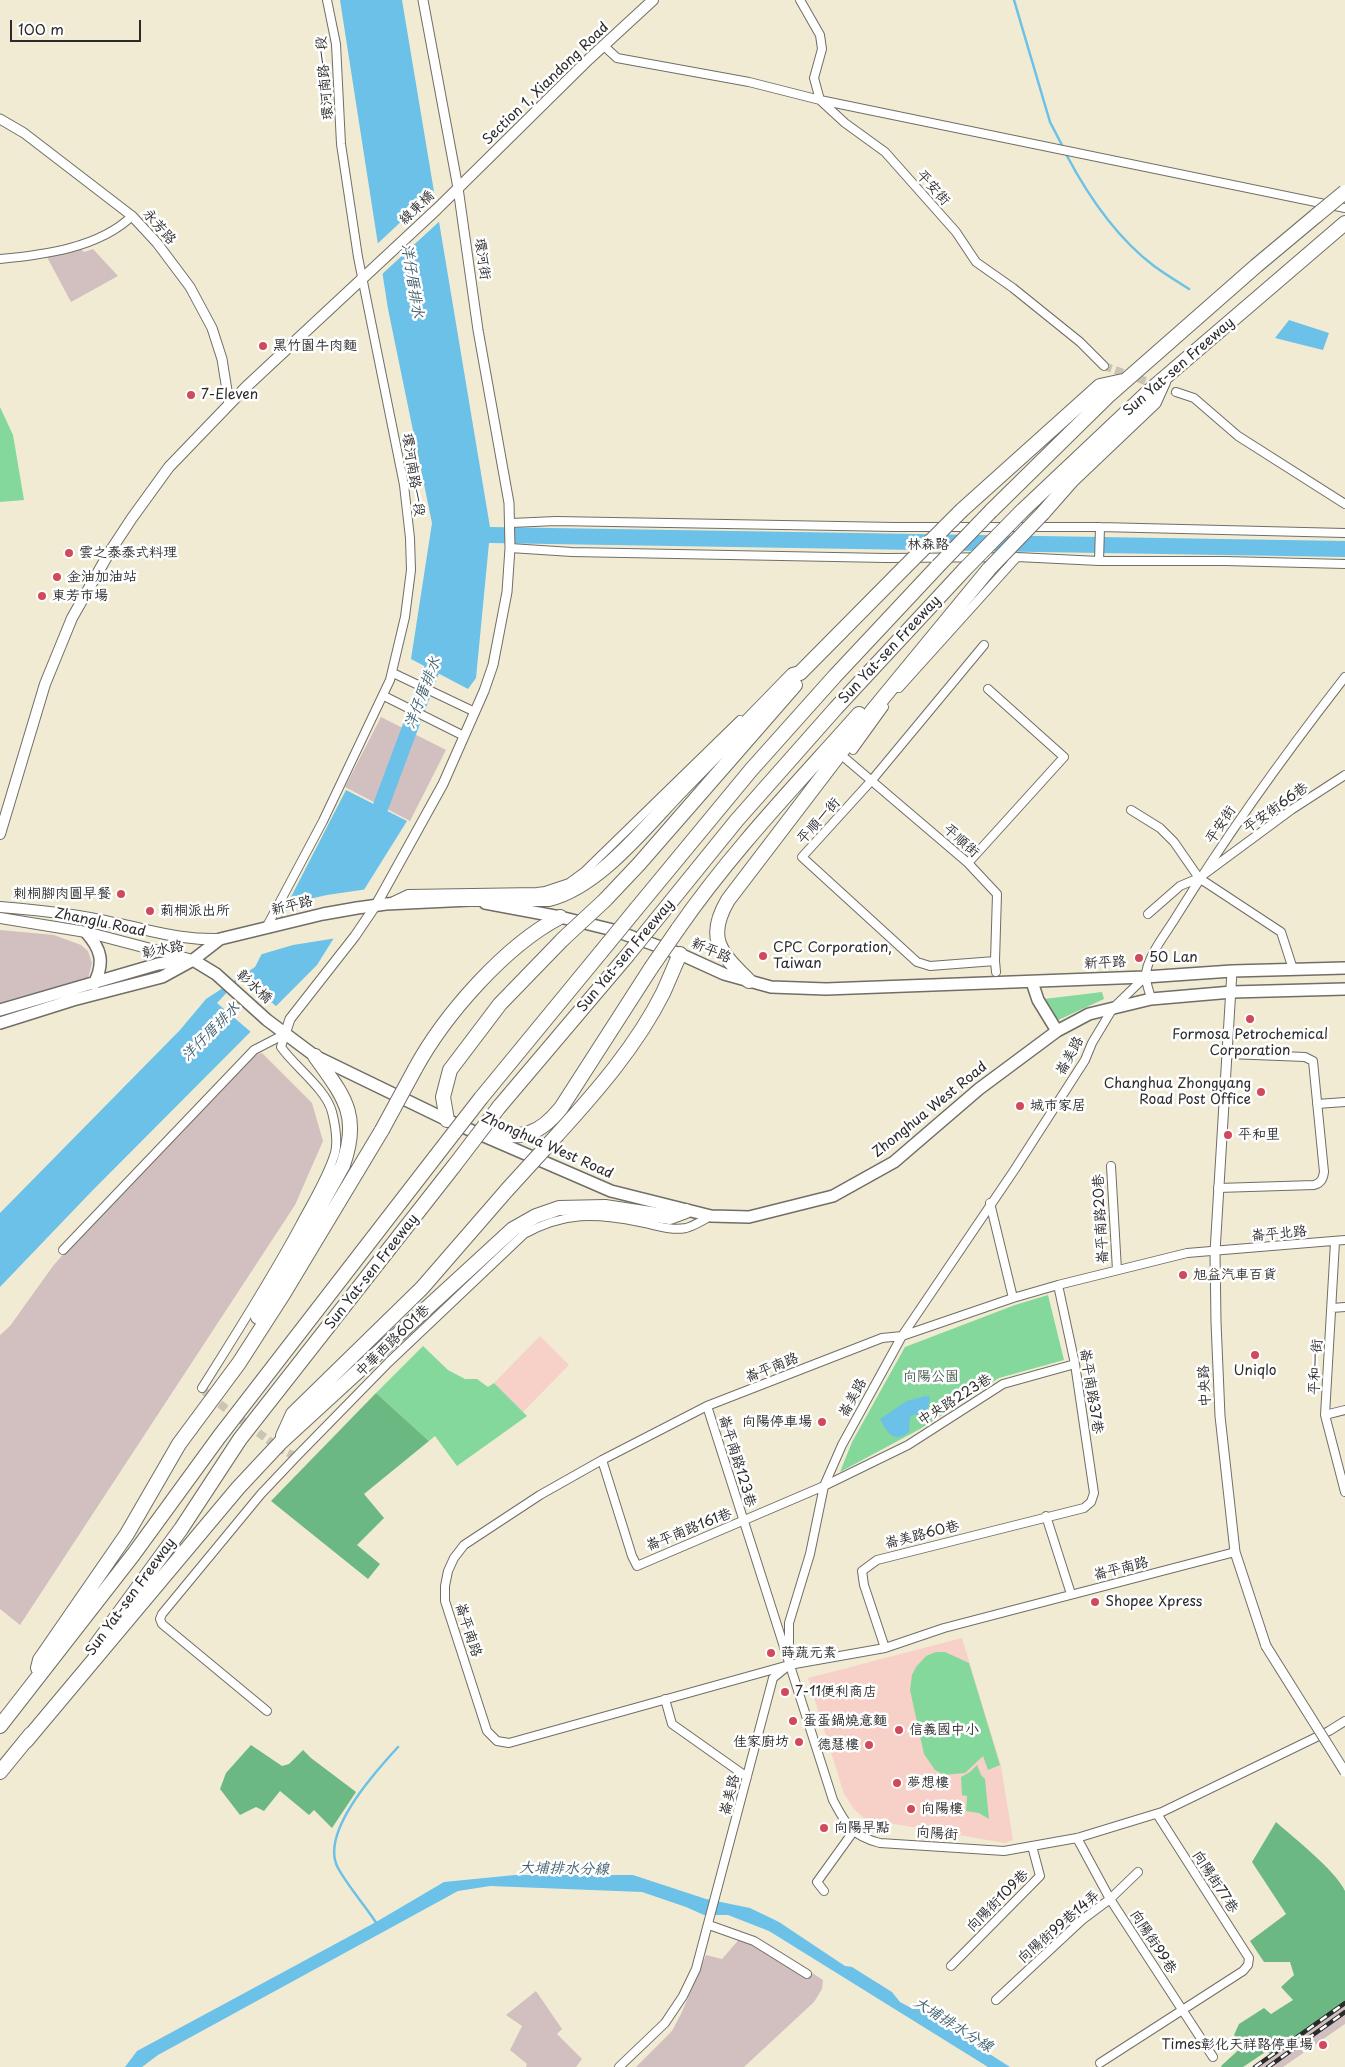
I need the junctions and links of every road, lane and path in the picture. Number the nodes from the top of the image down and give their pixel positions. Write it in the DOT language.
graph roads {
  1 [pos="327,0"];
  2 [pos="423,0"];
  3 [pos="653,0"];
  4 [pos="800,0"];
  5 [pos="604,46"];
  6 [pos="820,100"];
  7 [pos="0,119"];
  8 [pos="458,188"];
  9 [pos="1345,192"];
  10 [pos="1345,208"];
  11 [pos="132,216"];
  12 [pos="1341,227"];
  13 [pos="0,259"];
  14 [pos="362,280"];
  15 [pos="1104,366"];
  16 [pos="1126,380"];
  17 [pos="1164,380"];
  18 [pos="1176,392"];
  19 [pos="229,403"];
  20 [pos="1345,504"];
  21 [pos="510,523"];
  22 [pos="1100,530"];
  23 [pos="1345,533"];
  24 [pos="510,548"];
  25 [pos="1017,557"];
  26 [pos="1099,558"];
  27 [pos="1345,564"];
  28 [pos="940,627"];
  29 [pos="984,645"];
  30 [pos="393,673"];
  31 [pos="800,673"];
  32 [pos="1345,677"];
  33 [pos="775,684"];
  34 [pos="988,689"];
  35 [pos="384,696"];
  36 [pos="475,712"];
  37 [pos="464,736"];
  38 [pos="853,750"];
  39 [pos="846,759"];
  40 [pos="1345,775"];
  41 [pos="872,780"];
  42 [pos="1131,810"];
  43 [pos="0,834"];
  44 [pos="968,863"];
  45 [pos="1199,878"];
  46 [pos="464,899"];
  47 [pos="381,904"];
  48 [pos="0,907"];
  49 [pos="1148,914"];
  50 [pos="560,917"];
  51 [pos="0,918"];
  52 [pos="266,928"];
  53 [pos="86,932"];
  54 [pos="220,939"];
  55 [pos="680,954"];
  56 [pos="193,960"];
  57 [pos="995,961"];
  58 [pos="1345,968"];
  59 [pos="1293,969"];
  60 [pos="1232,971"];
  61 [pos="996,972"];
  62 [pos="1146,977"];
  63 [pos="749,981"];
  64 [pos="1032,982"];
  65 [pos="94,984"];
  66 [pos="1345,989"];
  67 [pos="1232,992"];
  68 [pos="1151,999"];
  69 [pos="1113,1008"];
  70 [pos="0,1010"];
  71 [pos="267,1020"];
  72 [pos="0,1023"];
  73 [pos="1057,1031"];
  74 [pos="285,1034"];
  75 [pos="1228,1054"];
  76 [pos="315,1056"];
  77 [pos="1345,1102"];
  78 [pos="1317,1104"];
  79 [pos="447,1120"];
  80 [pos="482,1134"];
  81 [pos="1111,1166"];
  82 [pos="1218,1188"];
  83 [pos="990,1203"];
  84 [pos="686,1211"];
  85 [pos="711,1216"];
  86 [pos="1345,1240"];
  87 [pos="1335,1242"];
  88 [pos="63,1250"];
  89 [pos="1216,1252"];
  90 [pos="1117,1270"];
  91 [pos="1058,1285"];
  92 [pos="1013,1298"];
  93 [pos="1345,1307"];
  94 [pos="1332,1308"];
  95 [pos="902,1336"];
  96 [pos="1075,1364"];
  97 [pos="202,1388"];
  98 [pos="707,1406"];
  99 [pos="1345,1410"];
  100 [pos="1325,1415"];
  101 [pos="281,1442"];
  102 [pos="179,1444"];
  103 [pos="602,1460"];
  104 [pos="824,1486"];
  105 [pos="1345,1492"];
  106 [pos="1046,1516"];
  107 [pos="743,1522"];
  108 [pos="1234,1552"];
  109 [pos="1071,1594"];
  110 [pos="885,1648"];
  111 [pos="789,1665"];
  112 [pos="33,1684"];
  113 [pos="666,1699"];
  114 [pos="267,1711"];
  115 [pos="1345,1721"];
  116 [pos="0,1726"];
  117 [pos="26,1741"];
  118 [pos="0,1772"];
  119 [pos="1345,1772"];
  120 [pos="747,1777"];
  121 [pos="1157,1814"];
  122 [pos="853,1832"];
  123 [pos="1077,1838"];
  124 [pos="1032,1846"];
  125 [pos="1138,1872"];
  126 [pos="824,1891"];
  127 [pos="1110,1899"];
  128 [pos="709,1925"];
  129 [pos="951,1966"];
  130 [pos="807,1974"];
  131 [pos="996,2000"];
  132 [pos="1182,2009"];
  133 [pos="1213,2057"];
  134 [pos="1100,2063"];
  135 [pos="619,2067"];
  1 -- 14 [label="street, 環河南路一段"];
  2 -- 8 [label="street, 環河街"];
  3 -- 5 [label="main road, Section 1, Xiandong Road"];
  4 -- 6 [label="street"];
  5 -- 6 [label="street"];
  5 -- 8 [label="main road, Section 1, Xiandong Road"];
  6 -- 10 [label="street"];
  6 -- 15 [label="street, 平安街"];
  7 -- 11 [label="street, 永芳路"];
  8 -- 14 [label="main road, 線東橋"];
  8 -- 21 [label="street, 環河街"];
  9 -- 16 [label="highway, Sun Yat-sen Freeway, bridge"];
  11 -- 13 [label="street"];
  11 -- 19 [label="street, 永芳路"];
  12 -- 17 [label="highway, Sun Yat-sen Freeway"];
  14 -- 19 [label="main road"];
  14 -- 30 [label="street, 環河南路一段"];
  16 -- 31 [label="highway, bridge"];
  16 -- 112 [label="highway, Sun Yat-sen Freeway, bridge"];
  17 -- 28 [label="highway, bridge"];
  17 -- 117 [label="highway, Sun Yat-sen Freeway, bridge"];
  18 -- 20 [label="street"];
  19 -- 43 [label="main road"];
  21 -- 22 [label="street, 林森路"];
  21 -- 24 [label="street, 環河街"];
  22 -- 23 [label="street, 林森路"];
  22 -- 26 [label="street"];
  24 -- 25 [label="street, 林森路"];
  24 -- 36 [label="street, 環河街"];
  25 -- 26 [label="street, 林森路"];
  25 -- 38 [label="street"];
  26 -- 27 [label="street, 林森路"];
  28 -- 63 [label="highway"];
  28 -- 80 [label="highway, bridge"];
  29 -- 41 [label="street, 平順一街"];
  30 -- 35 [label="street, 環河南路一段"];
  30 -- 36 [label="street"];
  31 -- 46 [label="highway"];
  31 -- 79 [label="highway, bridge"];
  32 -- 45 [label="street, 平安街"];
  33 -- 47 [label="street"];
  34 -- 44 [label="street"];
  35 -- 37 [label="street"];
  35 -- 52 [label="street, 環河南路一段"];
  36 -- 37 [label="street, 環河街"];
  37 -- 47 [label="street, 環河街"];
  39 -- 41 [label="street, 平順街"];
  40 -- 45 [label="street, 平安街66巷"];
  41 -- 44 [label="street, 平順街"];
  41 -- 57 [label="street, 平順一街"];
  42 -- 45 [label="street"];
  44 -- 57 [label="street, 平順街"];
  45 -- 49 [label="street, 平安街66巷"];
  45 -- 59 [label="street"];
  45 -- 62 [label="street, 平安街"];
  46 -- 47 [label="main road, 新平路"];
  46 -- 50 [label="main road, 新平路"];
  47 -- 52 [label="main road, 新平路"];
  47 -- 74 [label="street, 環河街"];
  48 -- 54 [label="main road, Zhanglu Road"];
  50 -- 55 [label="main road, 新平路"];
  50 -- 102 [label="highway, bridge"];
  51 -- 53 [label="main road, Zhanglu Road"];
  52 -- 54 [label="main road, 新平路"];
  53 -- 56 [label="main road, Zhanglu Road"];
  53 -- 65 [label="main road"];
  54 -- 56 [label="main road, 新平路"];
  55 -- 63 [label="main road, 新平路"];
  55 -- 101 [label="highway, bridge"];
  56 -- 65 [label="main road, 彰水路"];
  56 -- 71 [label="main road, 彰水橋"];
  56 -- 72 [label="main road, 彰水路"];
  57 -- 61 [label="street, 平順街"];
  58 -- 59 [label="main road"];
  59 -- 60 [label="main road"];
  60 -- 62 [label="main road, 新平路"];
  60 -- 67 [label="street, 中央路"];
  62 -- 64 [label="main road, 新平路"];
  62 -- 68 [label="street, 平安街"];
  62 -- 69 [label="street, 崙美路"];
  63 -- 64 [label="main road, 新平路"];
  64 -- 73 [label="main road"];
  65 -- 70 [label="main road, 彰水路"];
  66 -- 67 [label="main road, Zhonghua West Road"];
  67 -- 68 [label="main road, Zhonghua West Road"];
  67 -- 75 [label="street, 中央路"];
  68 -- 69 [label="main road, Zhonghua West Road"];
  69 -- 73 [label="main road, Zhonghua West Road"];
  69 -- 83 [label="street, 崙美路"];
  71 -- 74 [label="main road, Zhonghua West Road"];
  73 -- 85 [label="main road, Zhonghua West Road"];
  74 -- 76 [label="main road, Zhonghua West Road"];
  74 -- 88 [label="street"];
  74 -- 97 [label="street"];
  75 -- 78 [label="street"];
  75 -- 82 [label="street, 中央路"];
  76 -- 79 [label="main road, Zhonghua West Road"];
  76 -- 102 [label="highway"];
  77 -- 78 [label="street"];
  78 -- 82 [label="street"];
  79 -- 80 [label="main road, Zhonghua West Road"];
  80 -- 84 [label="main road, Zhonghua West Road"];
  81 -- 90 [label="street, 崙平南路20巷"];
  82 -- 89 [label="street, 中央路"];
  83 -- 92 [label="street"];
  83 -- 95 [label="street, 崙美路"];
  84 -- 85 [label="main road, Zhonghua West Road"];
  84 -- 101 [label="highway"];
  85 -- 114 [label="street, 中華西路601巷"];
  86 -- 87 [label="street, 崙平北路"];
  87 -- 89 [label="street, 崙平北路"];
  87 -- 94 [label="street, 平和一街"];
  89 -- 90 [label="street, 崙平南路"];
  89 -- 108 [label="street, 中央路"];
  90 -- 91 [label="street, 崙平南路"];
  91 -- 92 [label="street, 崙平南路"];
  91 -- 96 [label="street, 崙平南路37巷"];
  92 -- 95 [label="street, 崙平南路"];
  93 -- 94 [label="street"];
  94 -- 100 [label="street, 平和一街"];
  95 -- 98 [label="street, 崙平南路"];
  95 -- 104 [label="street, 崙美路"];
  96 -- 104 [label="street, 中央路223巷"];
  96 -- 106 [label="street, 崙平南路37巷"];
  98 -- 103 [label="street, 崙平南路"];
  98 -- 107 [label="street, 崙平南路123巷"];
  99 -- 100 [label="street"];
  100 -- 105 [label="street, 平和一街"];
  101 -- 117 [label="highway"];
  102 -- 112 [label="highway"];
  103 -- 107 [label="street, 崙平南路161巷"];
  103 -- 113 [label="street, 崙平南路"];
  104 -- 107 [label="street, 中央路223巷"];
  104 -- 111 [label="street, 崙美路"];
  106 -- 109 [label="street"];
  106 -- 110 [label="street, 崙美路60巷"];
  107 -- 111 [label="street"];
  108 -- 109 [label="street, 崙平南路"];
  108 -- 119 [label="street, 中央路, bridge"];
  109 -- 110 [label="street, 崙平南路"];
  110 -- 111 [label="street, 崙平南路"];
  111 -- 113 [label="street, 崙平南路"];
  111 -- 120 [label="street, 崙美路"];
  111 -- 122 [label="street"];
  112 -- 116 [label="highway, Sun Yat-sen Freeway"];
  113 -- 120 [label="street"];
  115 -- 121 [label="street, 向陽街"];
  117 -- 118 [label="highway, Sun Yat-sen Freeway"];
  120 -- 128 [label="street, 崙美路"];
  121 -- 123 [label="street, 向陽街"];
  121 -- 132 [label="street, 向陽街77巷"];
  122 -- 124 [label="street, 向陽街"];
  122 -- 126 [label="street"];
  123 -- 124 [label="street, 向陽街"];
  123 -- 127 [label="street, 向陽街99巷"];
  124 -- 129 [label="street, 向陽街109巷"];
  125 -- 127 [label="street, 向陽街99巷14弄"];
  127 -- 131 [label="street, 向陽街99巷14弄"];
  127 -- 132 [label="street, 向陽街99巷"];
  128 -- 130 [label="street"];
  128 -- 135 [label="street"];
  132 -- 133 [label="street, 向陽街99巷"];
  132 -- 134 [label="street"];
}
